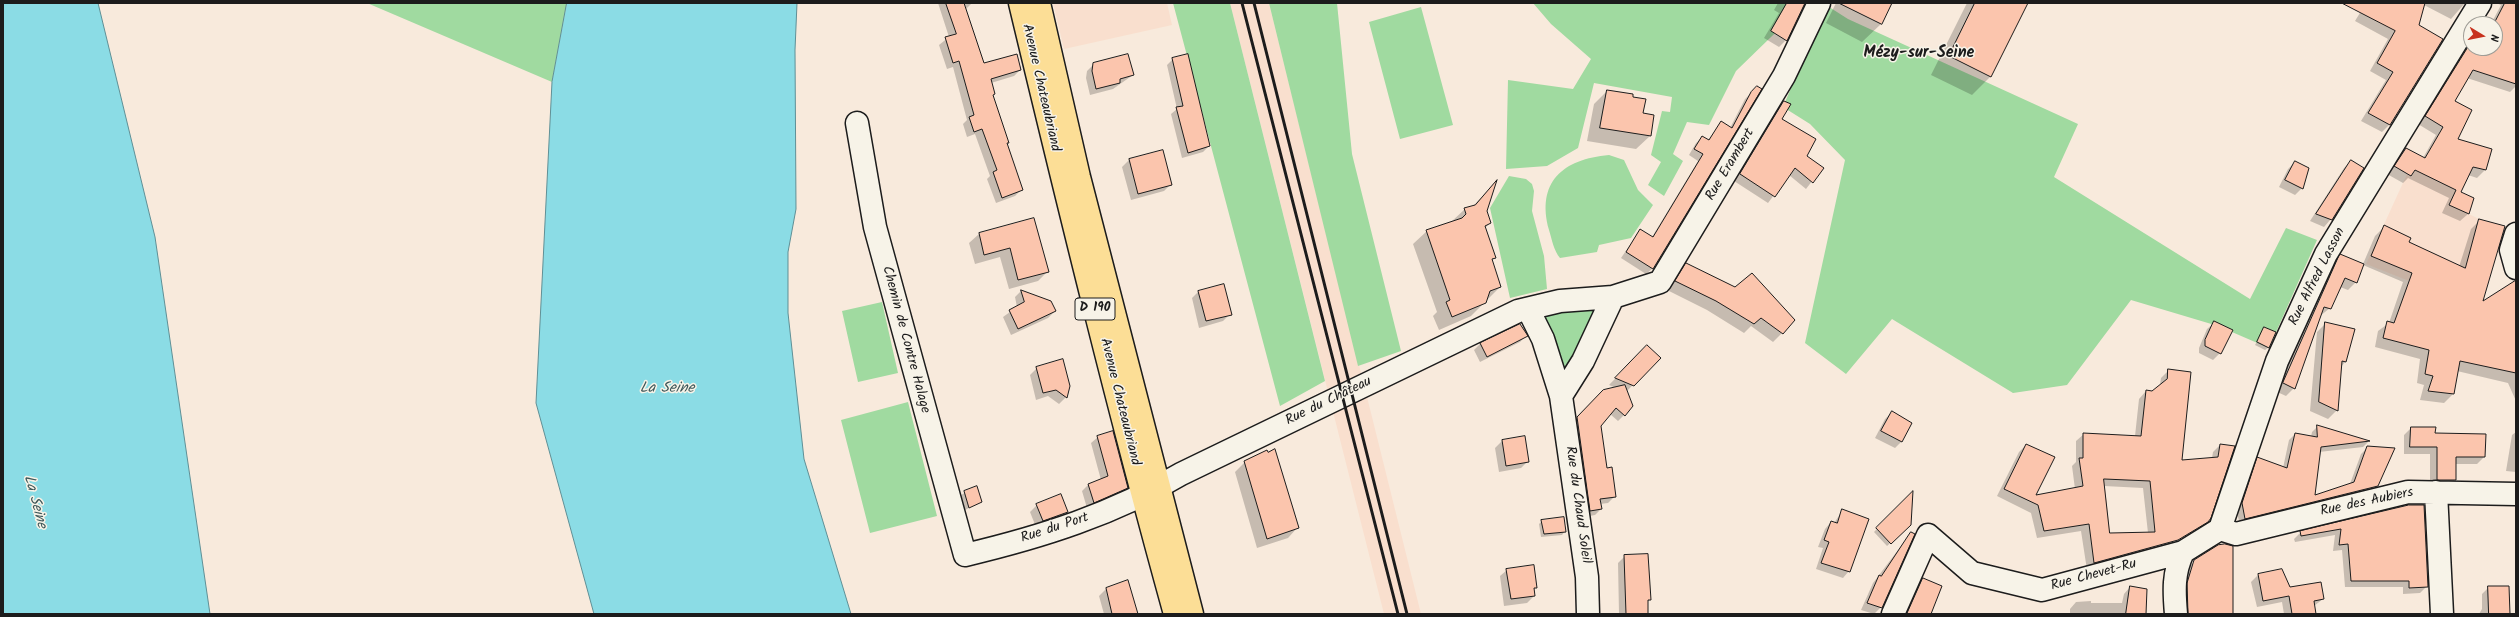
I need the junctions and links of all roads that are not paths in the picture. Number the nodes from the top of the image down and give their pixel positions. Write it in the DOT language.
graph roads {
  1 [pos="1020,3"];
  2 [pos="1038,3"];
  3 [pos="1819,3"];
  4 [pos="2480,3"];
  5 [pos="857,123"];
  6 [pos="2516,234"];
  7 [pos="2516,268"];
  8 [pos="1614,297"];
  9 [pos="1523,310"];
  10 [pos="1561,396"];
  11 [pos="1151,492"];
  12 [pos="2436,492"];
  13 [pos="2516,494"];
  14 [pos="2220,529"];
  15 [pos="2183,552"];
  16 [pos="964,555"];
  17 [pos="1175,614"];
  18 [pos="1192,614"];
  19 [pos="1588,614"];
  20 [pos="1893,614"];
  21 [pos="2176,614"];
  22 [pos="2442,614"];
  1 -- 11 [label="main road, Avenue Chateaubriand / D 190"];
  2 -- 11 [label="main road, Avenue Chateaubriand / D 190"];
  3 -- 8 [label="street, Rue Erambert"];
  4 -- 14 [label="street, Rue Alfred Lasson"];
  5 -- 16 [label="street, Chemin de Contre Halage"];
  6 -- 7 [label="street"];
  8 -- 9 [label="street, Rue Erambert"];
  8 -- 10 [label="street"];
  9 -- 10 [label="street, Rue du Chaud Soleil"];
  9 -- 11 [label="street, Rue du Château"];
  10 -- 19 [label="street, Rue du Chaud Soleil"];
  11 -- 16 [label="street, Rue du Port"];
  11 -- 17 [label="main road, Avenue Chateaubriand / D 190"];
  11 -- 18 [label="main road, Avenue Chateaubriand / D 190"];
  12 -- 13 [label="street, Rue des Aubiers"];
  12 -- 14 [label="street, Rue des Aubiers"];
  12 -- 22 [label="street"];
  14 -- 15 [label="street, Rue Chevet-Ru"];
  15 -- 20 [label="street, Rue Chevet-Ru"];
  15 -- 21 [label="street"];
}
